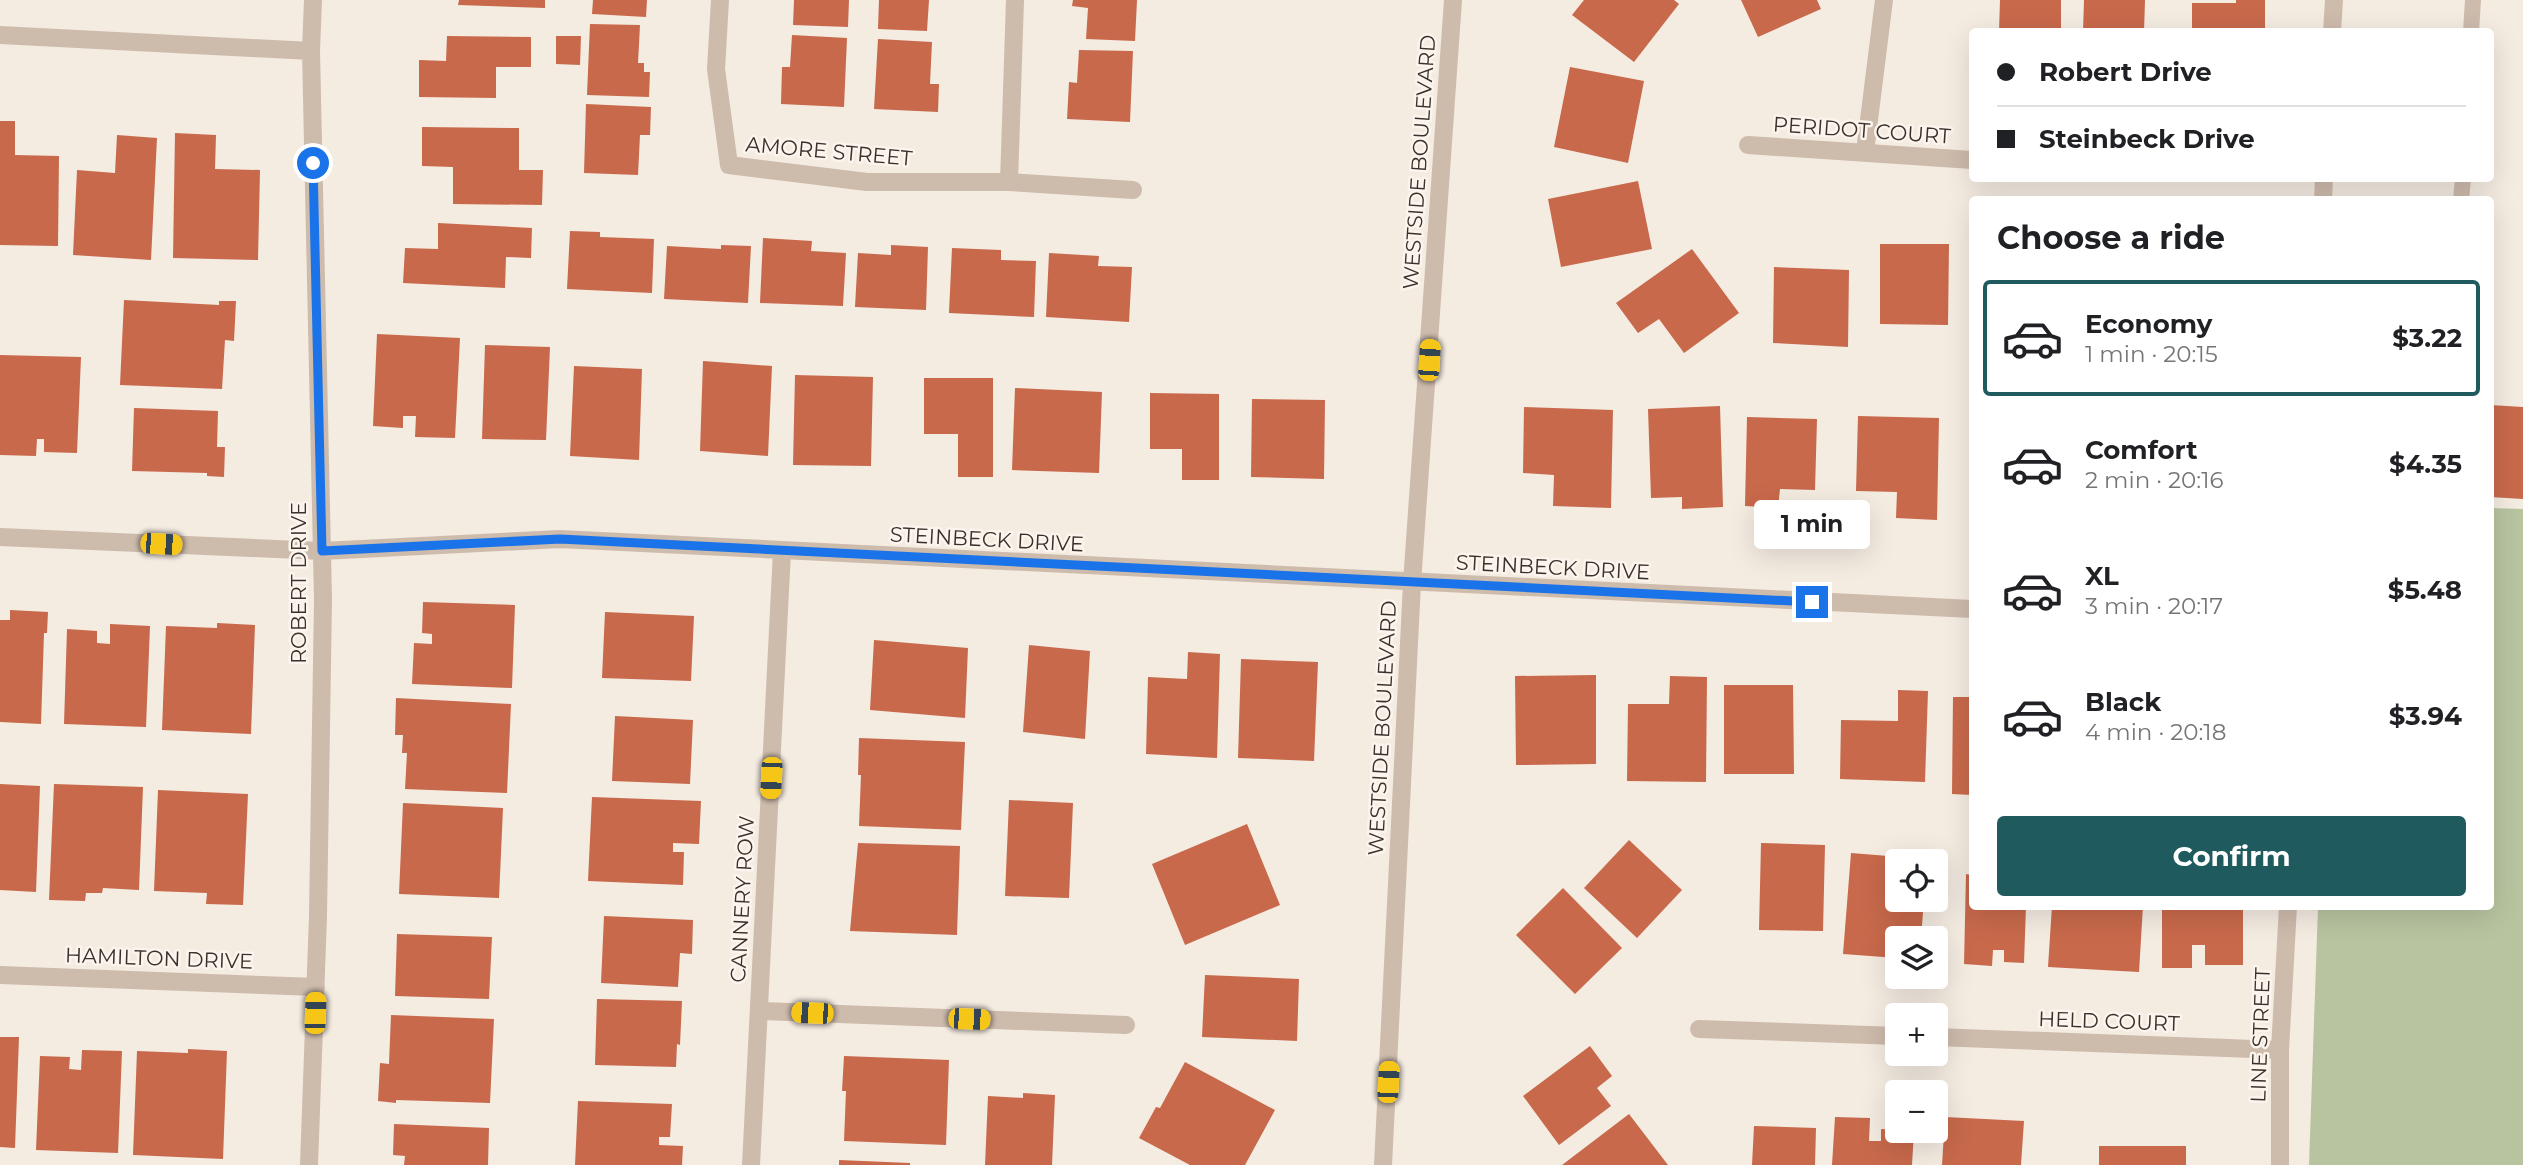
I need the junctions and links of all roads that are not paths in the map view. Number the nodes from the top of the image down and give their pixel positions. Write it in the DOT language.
graph roads {
  1 [pos="313,0"];
  2 [pos="720,0"];
  3 [pos="1016,0"];
  4 [pos="1453,0"];
  5 [pos="1884,0"];
  6 [pos="2334,0"];
  7 [pos="2473,0"];
  8 [pos="2332,28"];
  9 [pos="2471,28"];
  10 [pos="0,35"];
  11 [pos="310,51"];
  12 [pos="1748,145"];
  13 [pos="1865,152"];
  14 [pos="1969,160"];
  15 [pos="1009,181"];
  16 [pos="1133,190"];
  17 [pos="0,537"];
  18 [pos="322,551"];
  19 [pos="782,551"];
  20 [pos="1412,583"];
  21 [pos="1969,610"];
  22 [pos="2288,910"];
  23 [pos="0,975"];
  24 [pos="316,987"];
  25 [pos="759,1011"];
  26 [pos="1126,1025"];
  27 [pos="1699,1028"];
  28 [pos="1885,1036"];
  29 [pos="1948,1037"];
  30 [pos="2280,1050"];
  31 [pos="309,1165"];
  32 [pos="751,1165"];
  33 [pos="1384,1165"];
  34 [pos="2280,1165"];
  1 -- 11 [label="street, ROBERT DRIVE"];
  2 -- 15 [label="street, AMORE STREET"];
  3 -- 15 [label="street"];
  4 -- 20 [label="street, WESTSIDE BOULEVARD"];
  5 -- 13 [label="street"];
  6 -- 8 [label="street"];
  7 -- 9 [label="lane"];
  10 -- 11 [label="street"];
  11 -- 18 [label="street, ROBERT DRIVE"];
  12 -- 13 [label="street, PERIDOT COURT"];
  13 -- 14 [label="street, PERIDOT COURT"];
  15 -- 16 [label="street, AMORE STREET"];
  17 -- 18 [label="street, STEINBECK DRIVE"];
  18 -- 19 [label="street, STEINBECK DRIVE"];
  18 -- 24 [label="street, ROBERT DRIVE"];
  19 -- 20 [label="street, STEINBECK DRIVE"];
  19 -- 25 [label="street, CANNERY ROW"];
  20 -- 21 [label="street, STEINBECK DRIVE"];
  20 -- 33 [label="street, WESTSIDE BOULEVARD"];
  22 -- 30 [label="street, LINE STREET"];
  23 -- 24 [label="street, HAMILTON DRIVE"];
  24 -- 31 [label="street, ROBERT DRIVE"];
  25 -- 26 [label="street"];
  25 -- 32 [label="street, CANNERY ROW"];
  27 -- 28 [label="street"];
  29 -- 30 [label="street, HELD COURT"];
  30 -- 34 [label="street, LINE STREET"];
}
